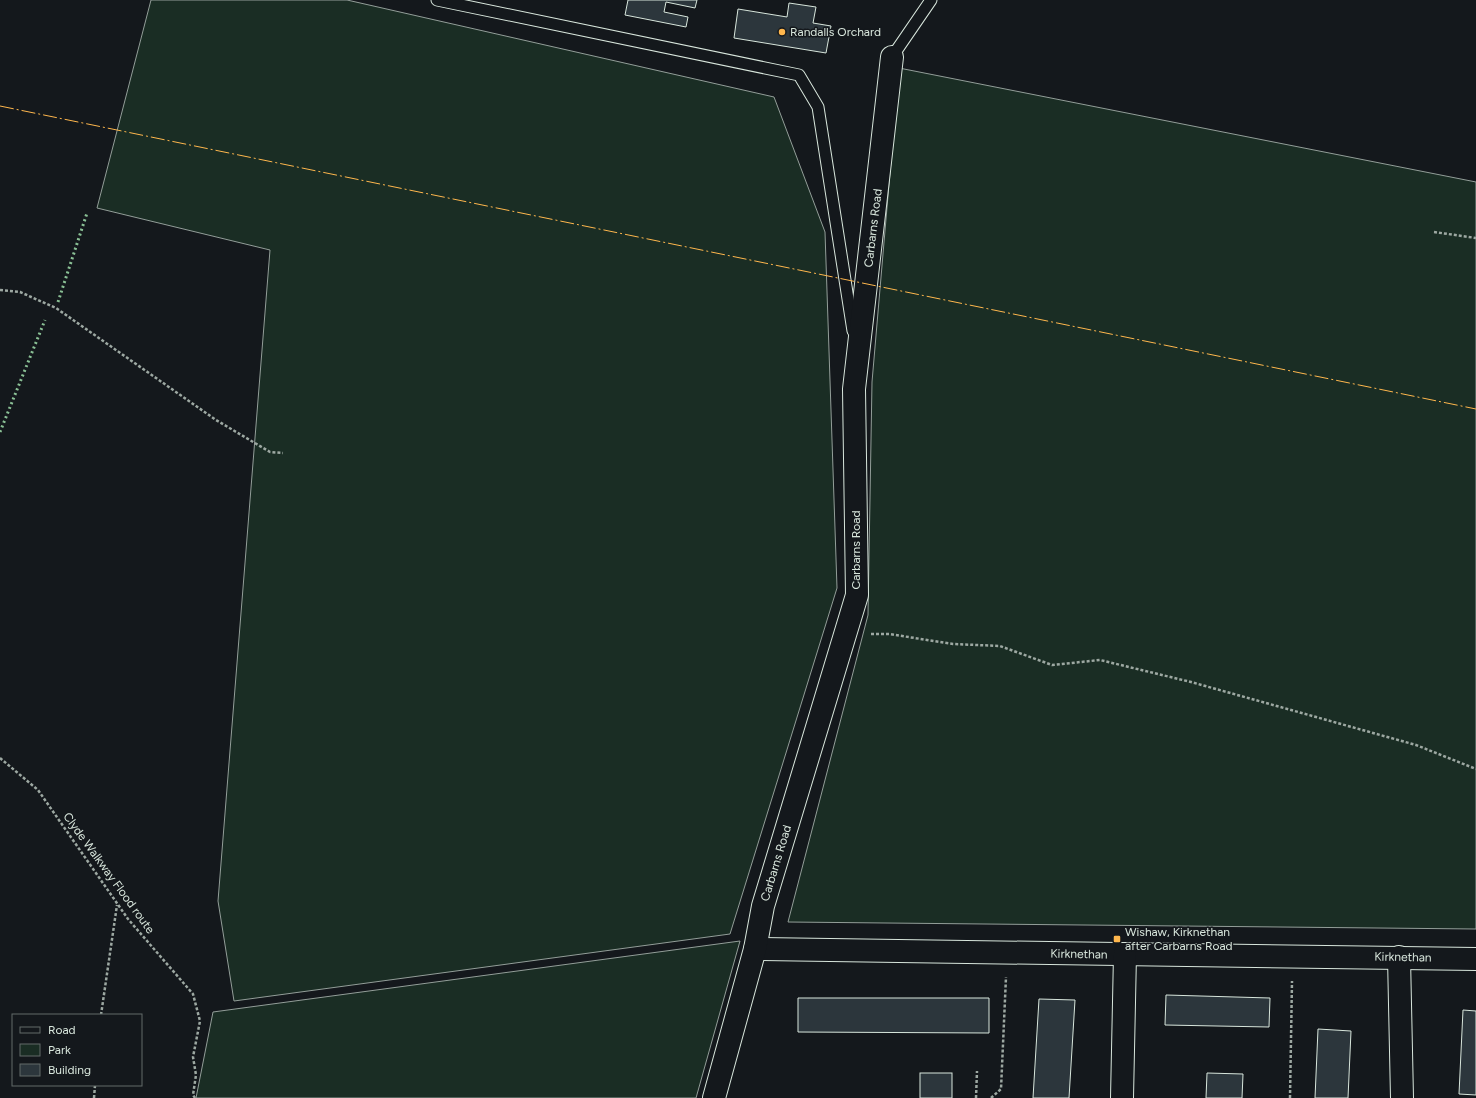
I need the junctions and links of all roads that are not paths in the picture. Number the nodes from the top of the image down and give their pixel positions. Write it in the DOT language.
graph roads {
  1 [pos="437,0"];
  2 [pos="931,0"];
  3 [pos="892,57"];
  4 [pos="858,359"];
  5 [pos="755,949"];
  6 [pos="1125,954"];
  7 [pos="1399,957"];
  8 [pos="1476,959"];
  9 [pos="714,1098"];
  10 [pos="1122,1098"];
  11 [pos="1402,1098"];
  1 -- 4 [label="lane"];
  2 -- 3 [label="lane"];
  3 -- 4 [label="street, Carbarns Road"];
  4 -- 5 [label="street, Carbarns Road"];
  5 -- 6 [label="street, Kirknethan"];
  5 -- 9 [label="street, Carbarns Road"];
  6 -- 7 [label="street, Kirknethan"];
  6 -- 10 [label="street"];
  7 -- 8 [label="street, Kirknethan"];
  7 -- 11 [label="street"];
}
